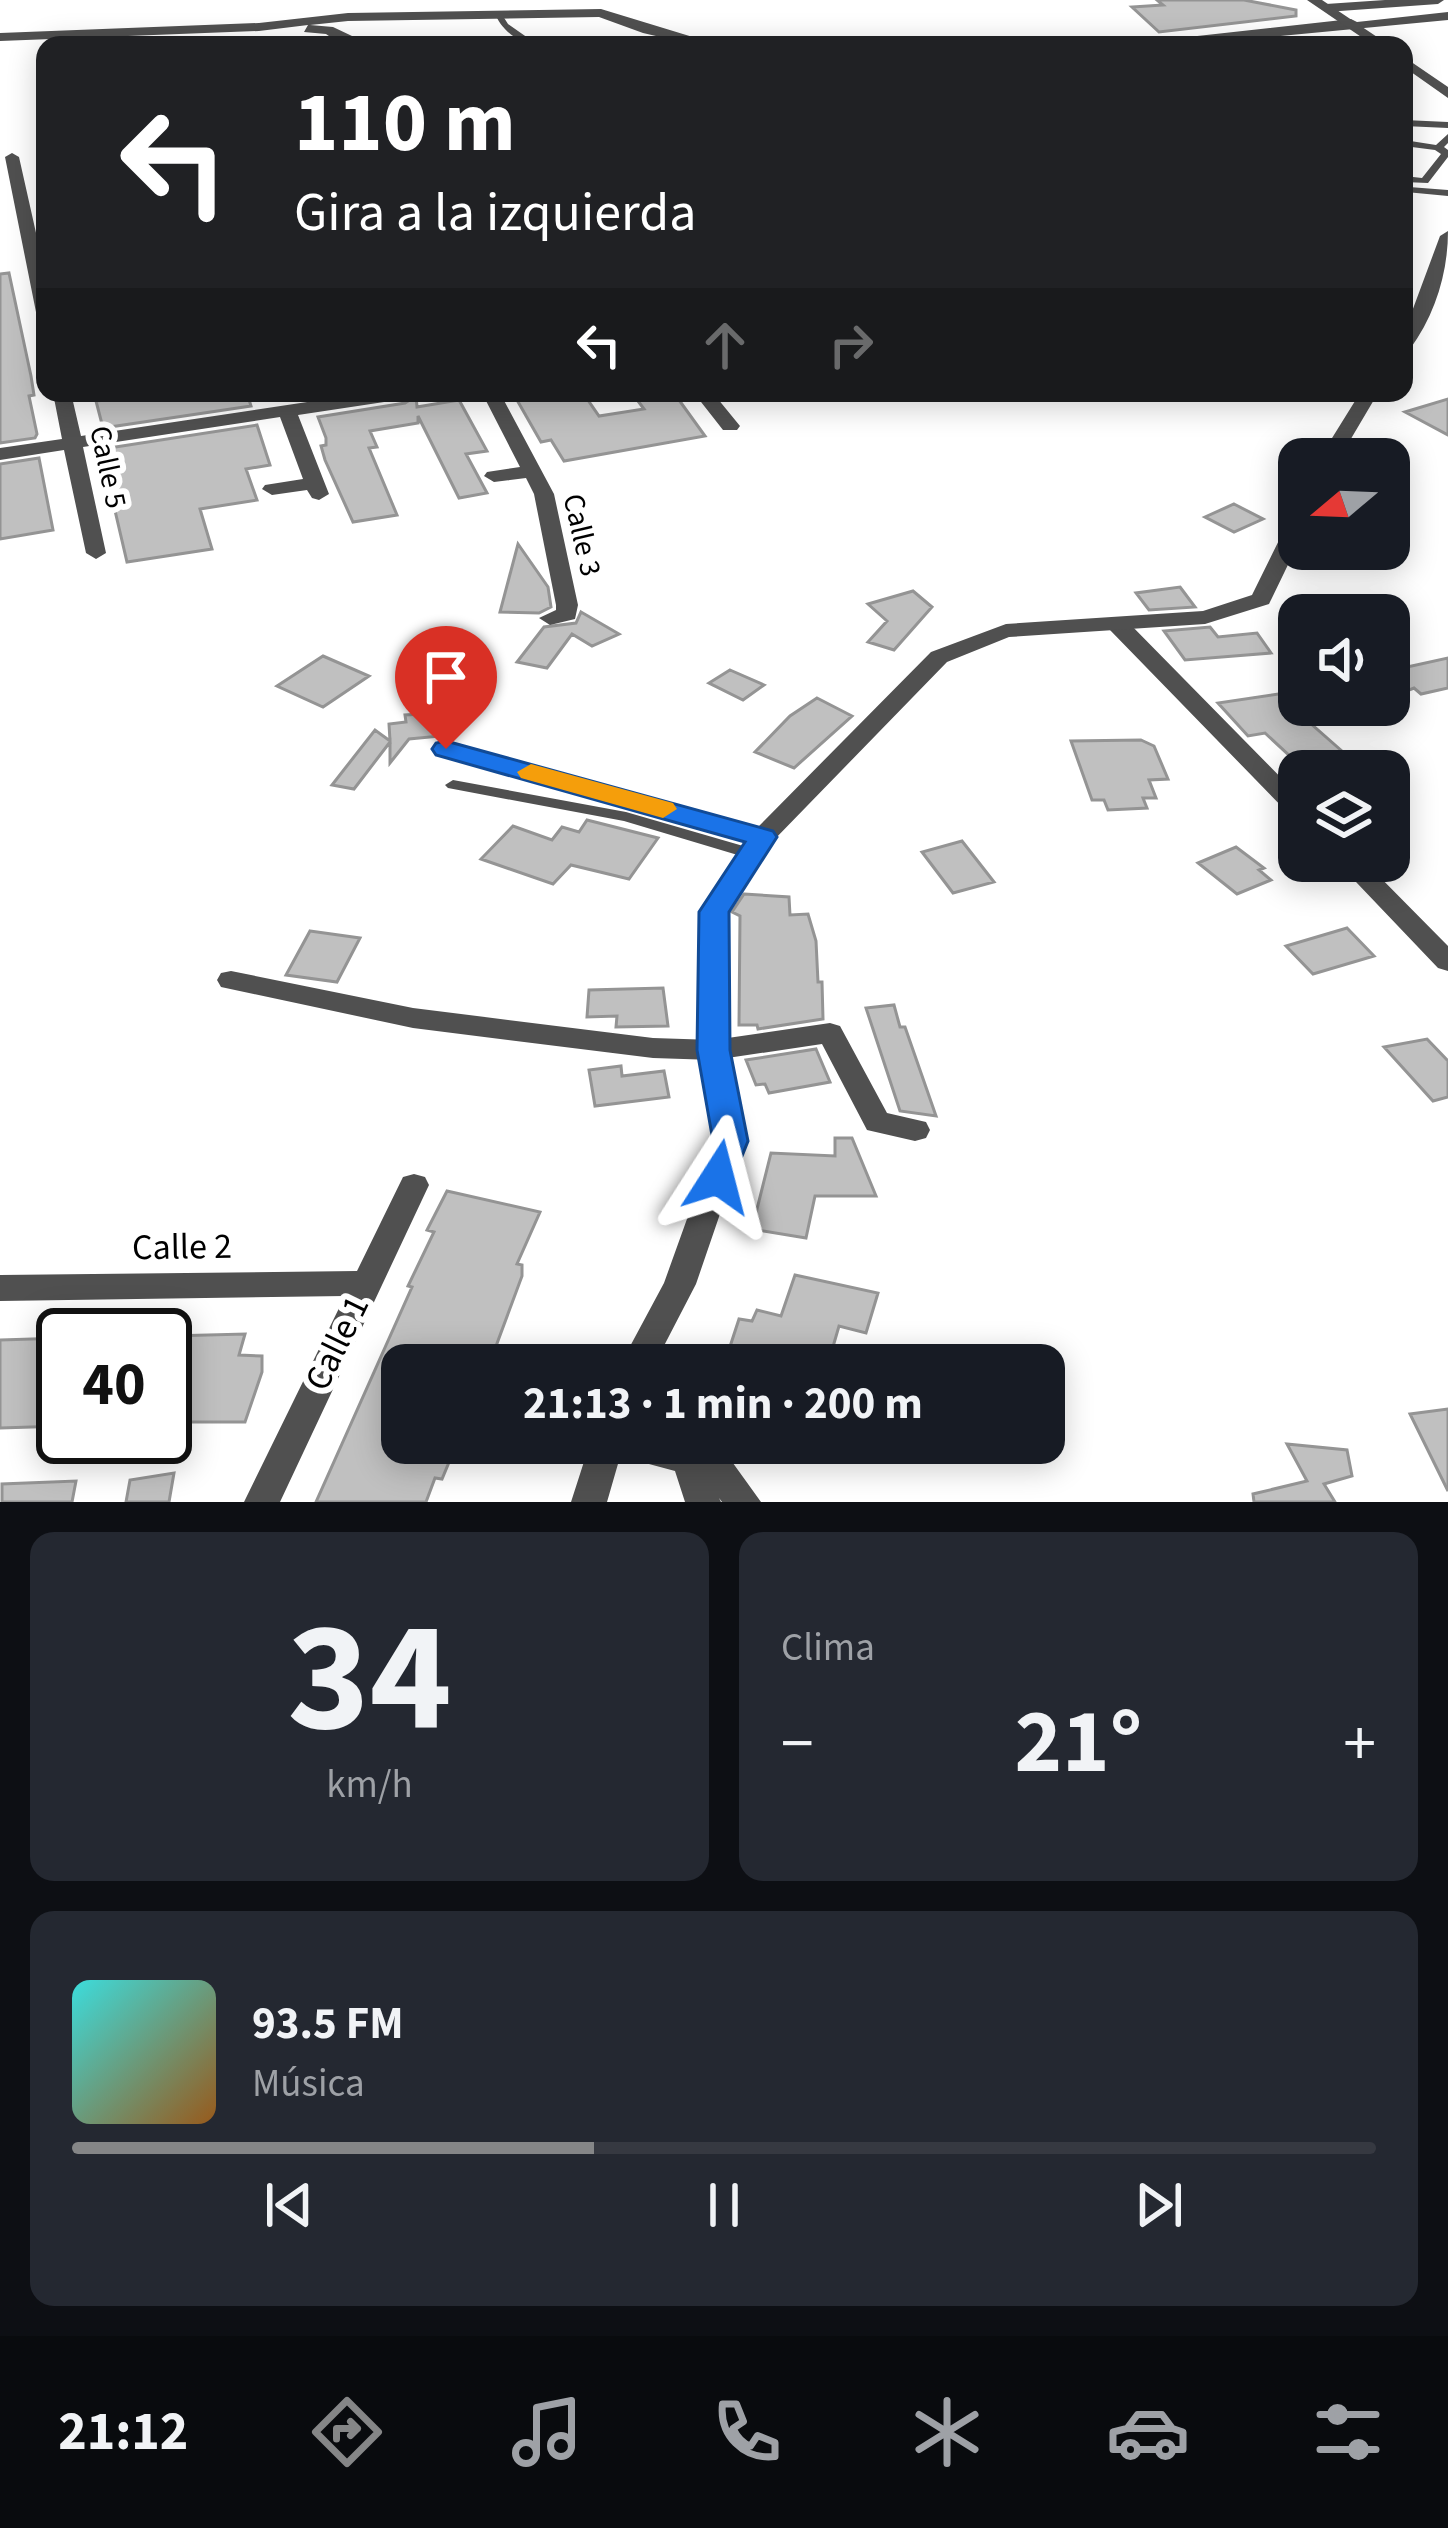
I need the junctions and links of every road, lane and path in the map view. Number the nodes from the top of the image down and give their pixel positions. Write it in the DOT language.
graph roads {
  1 [pos="1438,0"];
  2 [pos="1319,4"];
  3 [pos="498,15"];
  4 [pos="1448,16"];
  5 [pos="1353,25"];
  6 [pos="259,27"];
  7 [pos="341,36"];
  8 [pos="520,36"];
  9 [pos="674,36"];
  10 [pos="1242,36"];
  11 [pos="1369,36"];
  12 [pos="0,37"];
  13 [pos="1413,67"];
  14 [pos="1444,89"];
  15 [pos="1413,123"];
  16 [pos="1448,125"];
  17 [pos="1448,137"];
  18 [pos="1413,144"];
  19 [pos="1438,148"];
  20 [pos="12,157"];
  21 [pos="1413,180"];
  22 [pos="1413,190"];
  23 [pos="1448,193"];
  24 [pos="36,207"];
  25 [pos="22,208"];
  26 [pos="1446,247"];
  27 [pos="36,257"];
  28 [pos="1413,333"];
  29 [pos="64,402"];
  30 [pos="345,402"];
  31 [pos="496,402"];
  32 [pos="710,402"];
  33 [pos="1364,402"];
  34 [pos="286,411"];
  35 [pos="730,426"];
  36 [pos="1342,438"];
  37 [pos="73,443"];
  38 [pos="0,454"];
  39 [pos="533,471"];
  40 [pos="494,476"];
  41 [pos="272,489"];
  42 [pos="96,553"];
  43 [pos="1278,564"];
  44 [pos="550,618"];
  45 [pos="1117,624"];
  46 [pos="446,749"];
  47 [pos="453,785"];
  48 [pos="1278,789"];
  49 [pos="757,846"];
  50 [pos="1370,882"];
  51 [pos="1448,962"];
  52 [pos="231,980"];
  53 [pos="713,1050"];
  54 [pos="915,1130"];
  55 [pos="414,1186"];
  56 [pos="365,1283"];
  57 [pos="0,1288"];
  58 [pos="648,1344"];
  59 [pos="601,1464"];
  60 [pos="690,1464"];
  61 [pos="714,1464"];
  62 [pos="262,1502"];
  63 [pos="589,1502"];
  64 [pos="703,1502"];
  65 [pos="743,1502"];
  1 -- 2 [label="street"];
  2 -- 5 [label="street"];
  3 -- 6 [label="street"];
  3 -- 8 [label="lane"];
  3 -- 9 [label="street"];
  4 -- 5 [label="street"];
  5 -- 10 [label="street"];
  5 -- 11 [label="street"];
  6 -- 7 [label="street"];
  6 -- 12 [label="street"];
  13 -- 14 [label="street"];
  15 -- 16 [label="lane"];
  17 -- 19 [label="lane"];
  18 -- 19 [label="lane"];
  19 -- 21 [label="lane"];
  20 -- 25 [label="street"];
  22 -- 23 [label="lane"];
  24 -- 25 [label="street"];
  25 -- 27 [label="street"];
  26 -- 28 [label="street"];
  29 -- 37 [label="street, Calle 5"];
  30 -- 34 [label="street"];
  31 -- 39 [label="street, Calle 3"];
  32 -- 35 [label="street"];
  33 -- 36 [label="street"];
  34 -- 37 [label="street"];
  34 -- 41 [label="street"];
  37 -- 38 [label="street"];
  37 -- 42 [label="street, Calle 5"];
  39 -- 40 [label="street"];
  39 -- 44 [label="street, Calle 3"];
  43 -- 45 [label="street"];
  45 -- 48 [label="street"];
  45 -- 49 [label="street"];
  46 -- 49 [label="lane"];
  47 -- 49 [label="lane"];
  49 -- 53 [label="street"];
  50 -- 51 [label="street"];
  52 -- 53 [label="street"];
  53 -- 54 [label="street"];
  53 -- 58 [label="street"];
  55 -- 56 [label="street, Calle 1"];
  56 -- 57 [label="street, Calle 2"];
  56 -- 62 [label="street, Calle 1"];
  59 -- 63 [label="street"];
  60 -- 64 [label="street"];
  61 -- 65 [label="street"];
}
